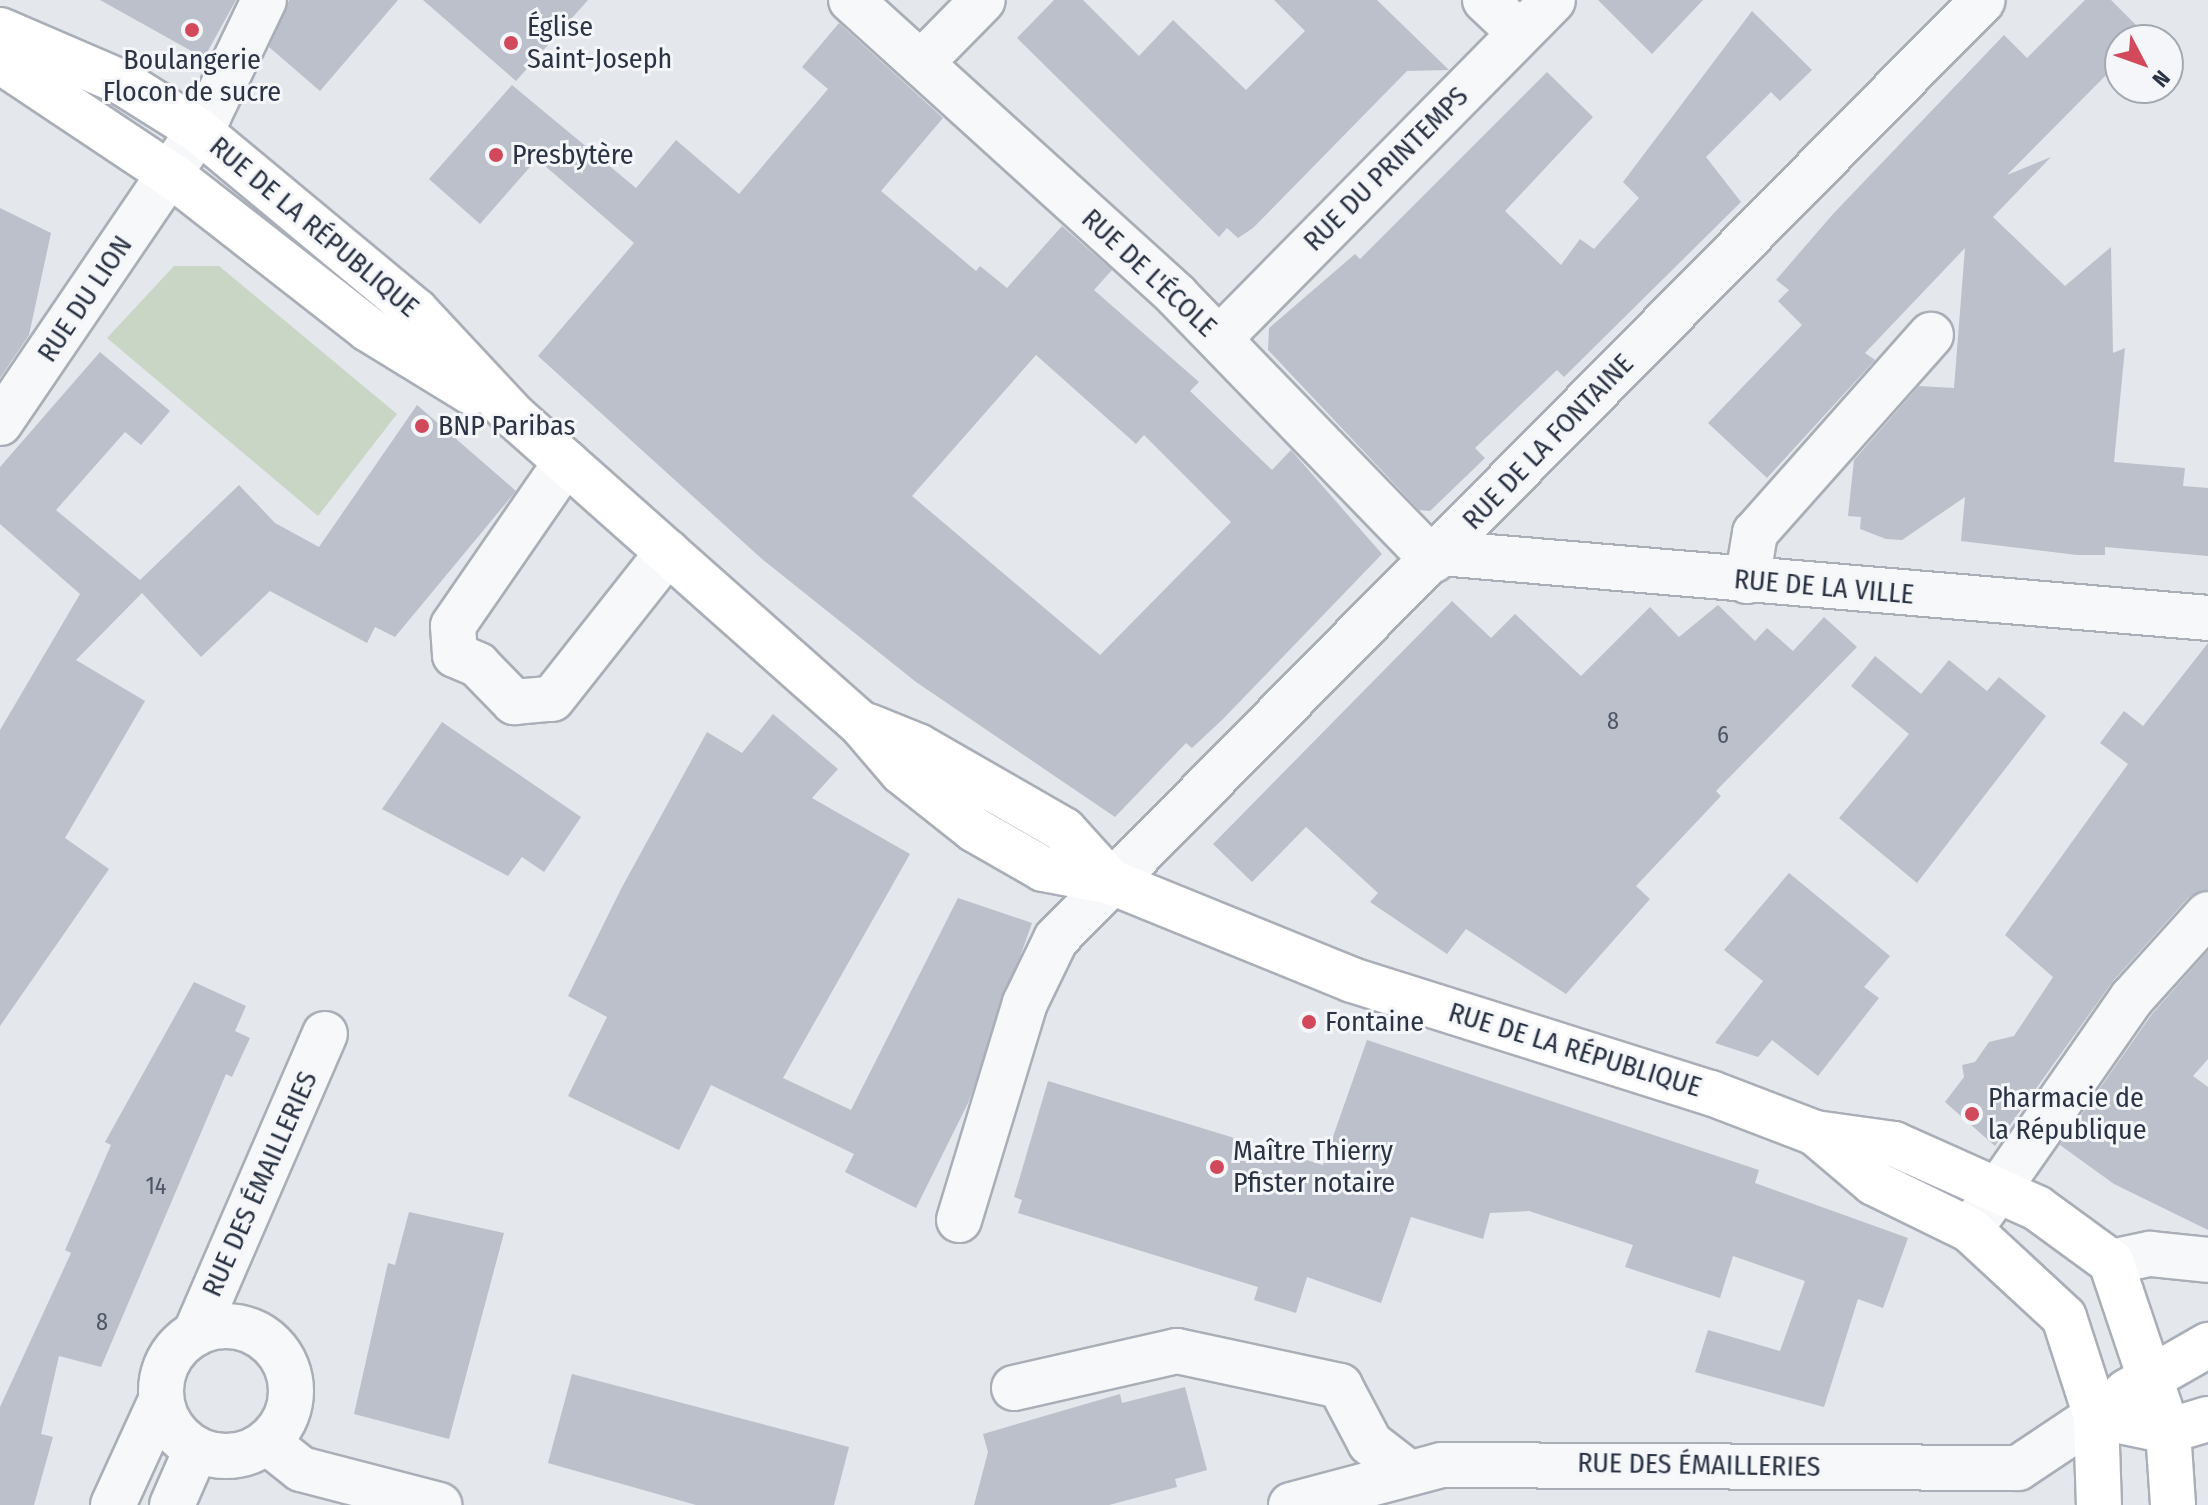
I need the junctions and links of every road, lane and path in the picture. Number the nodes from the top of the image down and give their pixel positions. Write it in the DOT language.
graph roads {
  1 [pos="264,0"];
  2 [pos="851,0"];
  3 [pos="983,0"];
  4 [pos="1485,0"];
  5 [pos="1553,0"];
  6 [pos="1983,0"];
  7 [pos="0,30"];
  8 [pos="1520,33"];
  9 [pos="0,61"];
  10 [pos="921,63"];
  11 [pos="198,130"];
  12 [pos="171,175"];
  13 [pos="1931,335"];
  14 [pos="1220,338"];
  15 [pos="515,417"];
  16 [pos="0,423"];
  17 [pos="566,462"];
  18 [pos="668,552"];
  19 [pos="1437,556"];
  20 [pos="1747,581"];
  21 [pos="2208,618"];
  22 [pos="1111,882"];
  23 [pos="2208,914"];
  24 [pos="325,1034"];
  25 [pos="1815,1133"];
  26 [pos="2000,1186"];
  27 [pos="959,1220"];
  28 [pos="1970,1230"];
  29 [pos="2208,1260"];
  30 [pos="2111,1262"];
  31 [pos="195,1334"];
  32 [pos="2208,1345"];
  33 [pos="2150,1374"];
  34 [pos="1014,1388"];
  35 [pos="161,1400"];
  36 [pos="2096,1416"];
  37 [pos="2188,1425"];
  38 [pos="267,1442"];
  39 [pos="196,1450"];
  40 [pos="1409,1473"];
  41 [pos="113,1505"];
  42 [pos="172,1505"];
  43 [pos="439,1505"];
  44 [pos="1291,1505"];
  45 [pos="2099,1505"];
  46 [pos="2173,1505"];
  1 -- 11 [label="street, RUE DU LION"];
  2 -- 10 [label="street, RUE DE L'ÉCOLE"];
  3 -- 10 [label="street"];
  4 -- 8 [label="street"];
  5 -- 8 [label="street, RUE DU PRINTEMPS"];
  6 -- 19 [label="street, RUE DE LA FONTAINE"];
  7 -- 11 [label="main road, RUE DE LA RÉPUBLIQUE"];
  8 -- 14 [label="street, RUE DU PRINTEMPS"];
  9 -- 12 [label="main road, RUE DE LA RÉPUBLIQUE"];
  10 -- 14 [label="street, RUE DE L'ÉCOLE"];
  11 -- 12 [label="street, RUE DU LION"];
  11 -- 15 [label="main road, RUE DE LA RÉPUBLIQUE"];
  12 -- 15 [label="main road, RUE DE LA RÉPUBLIQUE"];
  12 -- 16 [label="street, RUE DU LION"];
  13 -- 20 [label="street"];
  14 -- 19 [label="street, RUE DE L'ÉCOLE"];
  15 -- 17 [label="main road, RUE DE LA RÉPUBLIQUE"];
  17 -- 18 [label="main road, RUE DE LA RÉPUBLIQUE"];
  17 -- 18 [label="street"];
  18 -- 22 [label="main road, RUE DE LA RÉPUBLIQUE"];
  19 -- 20 [label="street, RUE DE LA VILLE"];
  19 -- 22 [label="street, RUE DE LA FONTAINE"];
  20 -- 21 [label="street, RUE DE LA VILLE"];
  22 -- 25 [label="main road, RUE DE LA RÉPUBLIQUE"];
  22 -- 27 [label="street, RUE DE LA FONTAINE"];
  23 -- 26 [label="street"];
  24 -- 31 [label="street, RUE DES ÉMAILLERIES"];
  25 -- 26 [label="main road, RUE DE LA RÉPUBLIQUE"];
  25 -- 28 [label="main road, RUE DE LA RÉPUBLIQUE"];
  26 -- 28 [label="street"];
  26 -- 30 [label="main road, RUE DE LA RÉPUBLIQUE"];
  28 -- 36 [label="main road, RUE DE LA RÉPUBLIQUE"];
  29 -- 30 [label="street"];
  30 -- 33 [label="main road"];
  31 -- 35 [label="street, RUE DES ÉMAILLERIES"];
  31 -- 38 [label="street, RUE DES ÉMAILLERIES"];
  32 -- 33 [label="main road"];
  33 -- 36 [label="main road"];
  33 -- 37 [label="main road"];
  34 -- 40 [label="street"];
  35 -- 39 [label="street"];
  35 -- 41 [label="street, RUE DES ÉMAILLERIES"];
  36 -- 37 [label="main road"];
  36 -- 40 [label="street, RUE DES ÉMAILLERIES"];
  36 -- 45 [label="main road, RUE DE LA RÉPUBLIQUE"];
  37 -- 46 [label="main road"];
  38 -- 39 [label="street"];
  38 -- 43 [label="street"];
  39 -- 42 [label="street"];
  40 -- 44 [label="street, RUE DES ÉMAILLERIES"];
}
